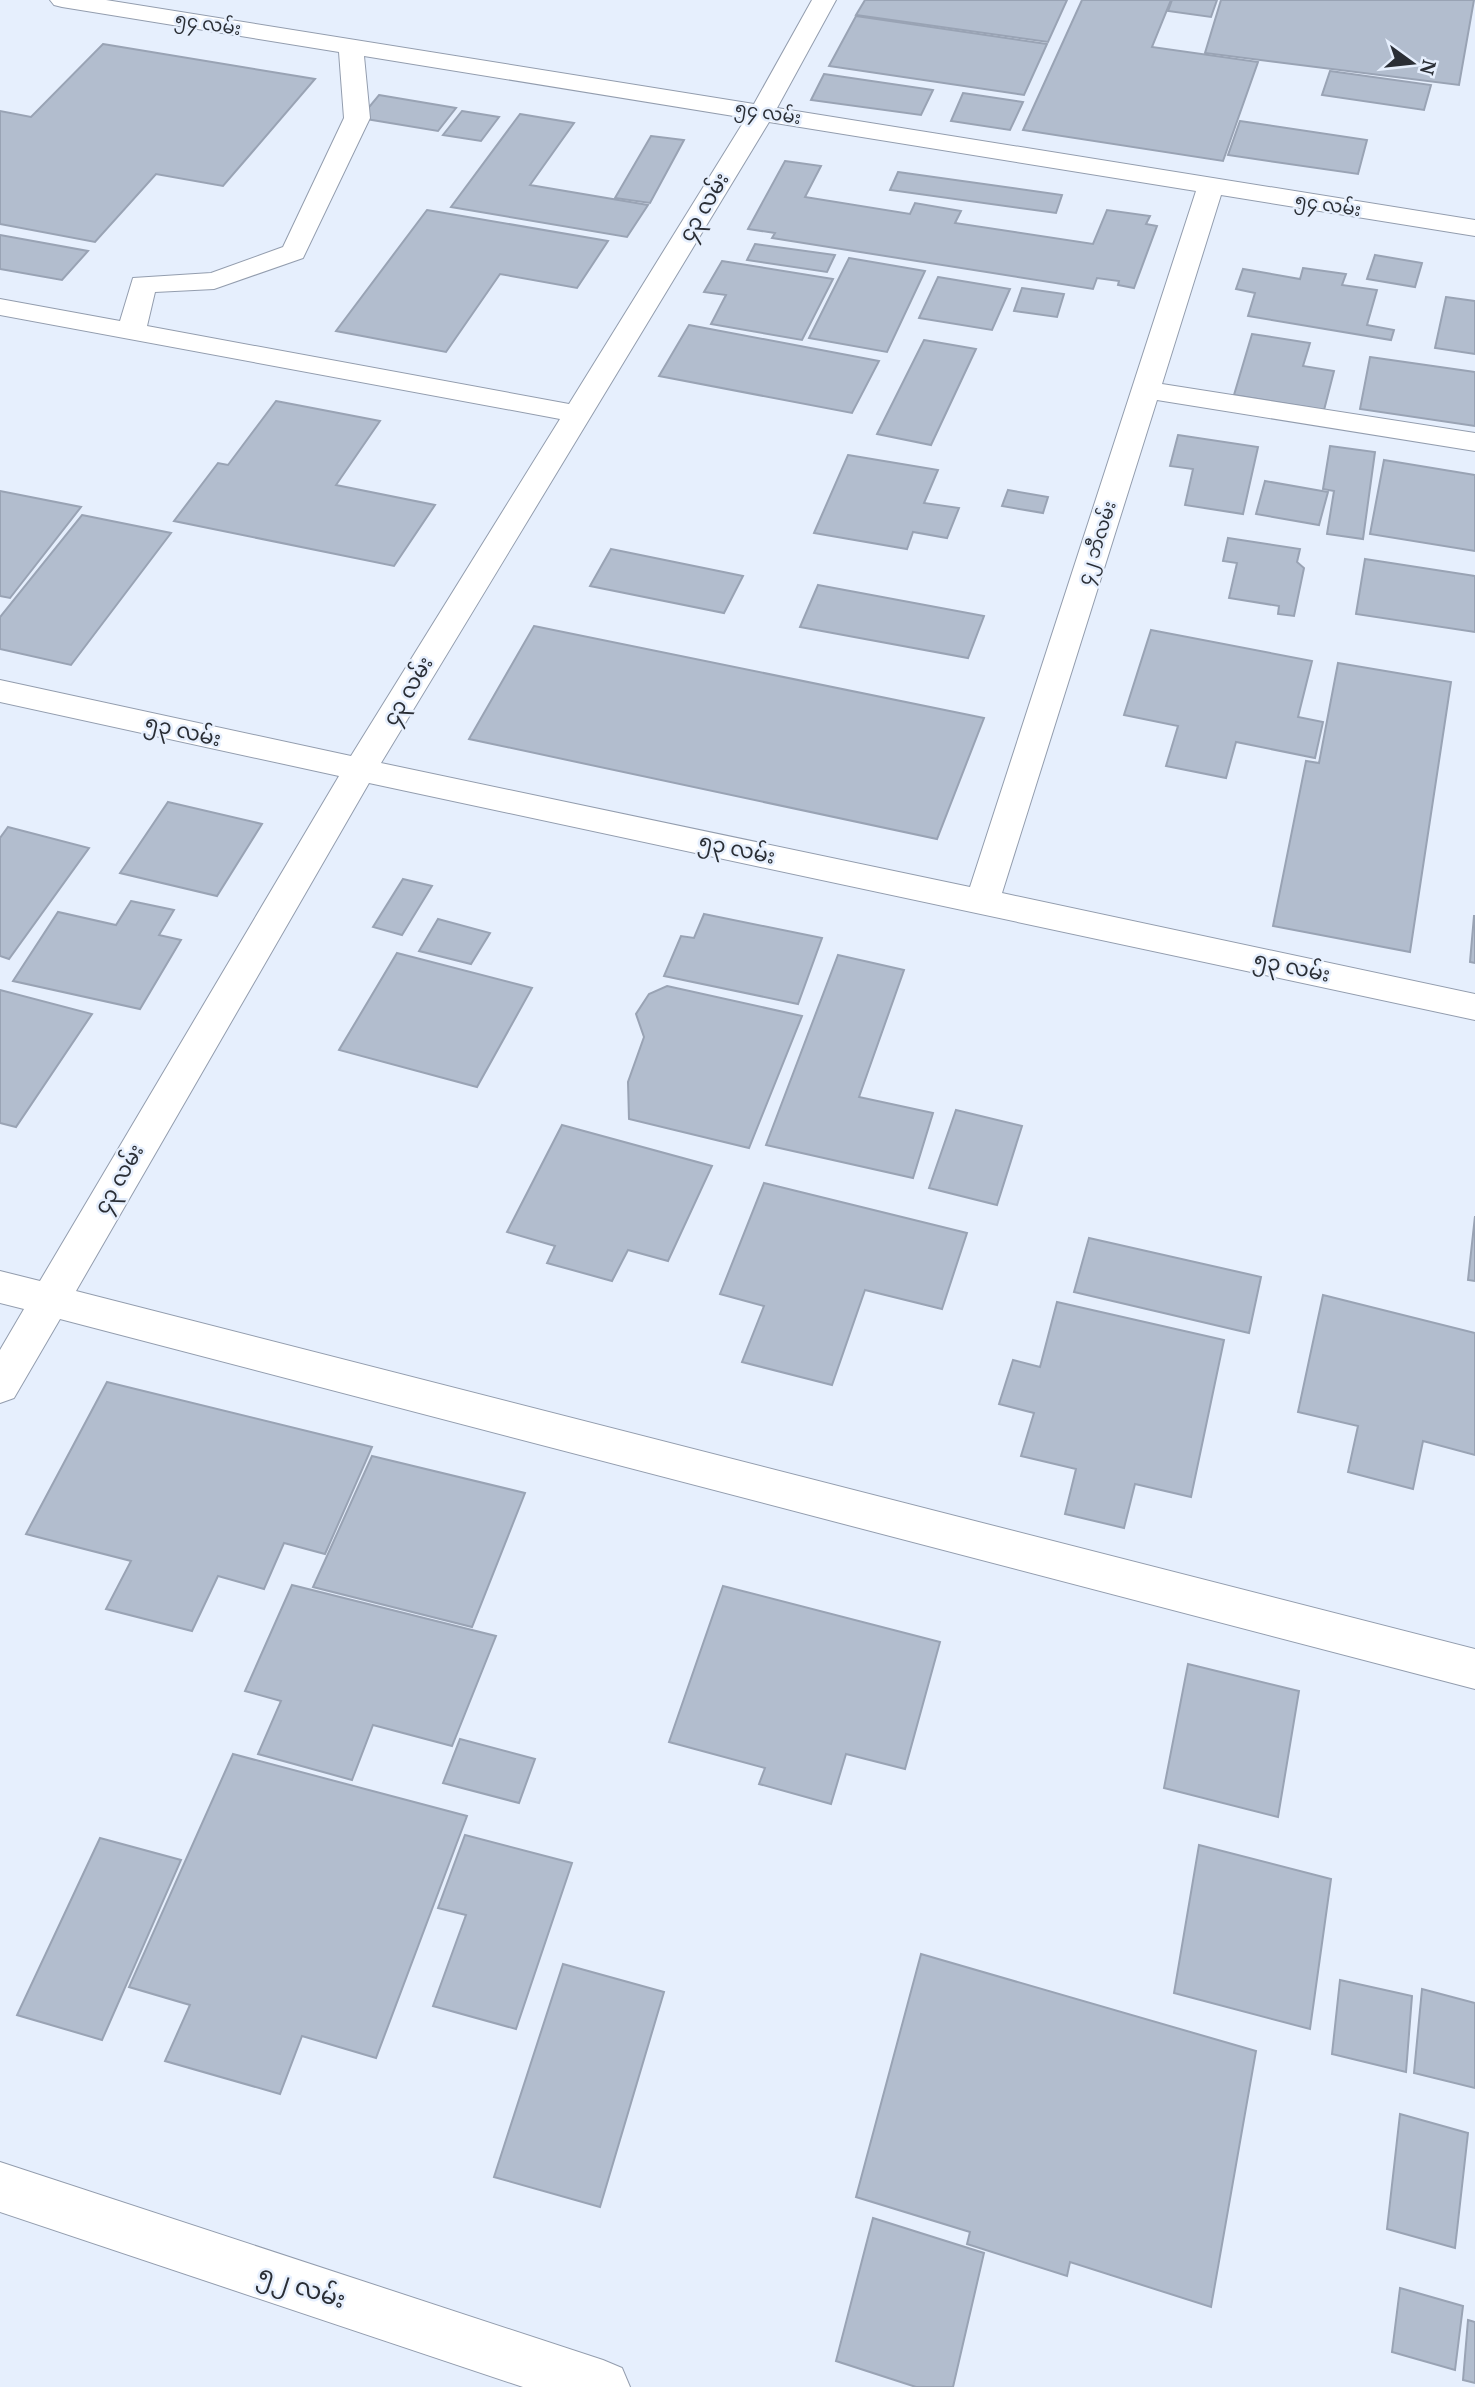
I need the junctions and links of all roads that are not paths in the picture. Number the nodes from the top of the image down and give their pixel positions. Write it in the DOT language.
graph roads {
  1 [pos="62,0"];
  2 [pos="824,0"];
  3 [pos="351,48"];
  4 [pos="762,112"];
  5 [pos="1211,186"];
  6 [pos="1475,228"];
  7 [pos="0,307"];
  8 [pos="131,332"];
  9 [pos="1146,390"];
  10 [pos="578,414"];
  11 [pos="1475,442"];
  12 [pos="0,691"];
  13 [pos="359,771"];
  14 [pos="983,900"];
  15 [pos="1475,1007"];
  16 [pos="0,1287"];
  17 [pos="48,1300"];
  18 [pos="0,1386"];
  19 [pos="1475,1669"];
  20 [pos="0,2187"];
  21 [pos="603,2387"];
  1 -- 3 [label="street, ၅၄ လမ်း"];
  2 -- 4 [label="street, ၄၃ လမ်း"];
  3 -- 4 [label="street, ၅၄ လမ်း"];
  3 -- 8 [label="street"];
  4 -- 5 [label="street, ၅၄ လမ်း"];
  4 -- 10 [label="street, ၄၃ လမ်း"];
  5 -- 6 [label="street, ၅၄ လမ်း"];
  5 -- 9 [label="street, ၄၂ ဘီလမ်း"];
  7 -- 8 [label="street"];
  8 -- 10 [label="street"];
  9 -- 11 [label="street"];
  9 -- 14 [label="street, ၄၂ ဘီလမ်း"];
  10 -- 13 [label="street, ၄၃ လမ်း"];
  12 -- 13 [label="street, ၅၃ လမ်း"];
  13 -- 14 [label="street, ၅၃ လမ်း"];
  13 -- 17 [label="street, ၄၃ လမ်း"];
  14 -- 15 [label="street, ၅၃ လမ်း"];
  16 -- 17 [label="street"];
  17 -- 18 [label="street, ၄၃ လမ်း"];
  17 -- 19 [label="street"];
  20 -- 21 [label="street, ၅၂ လမ်း"];
}
